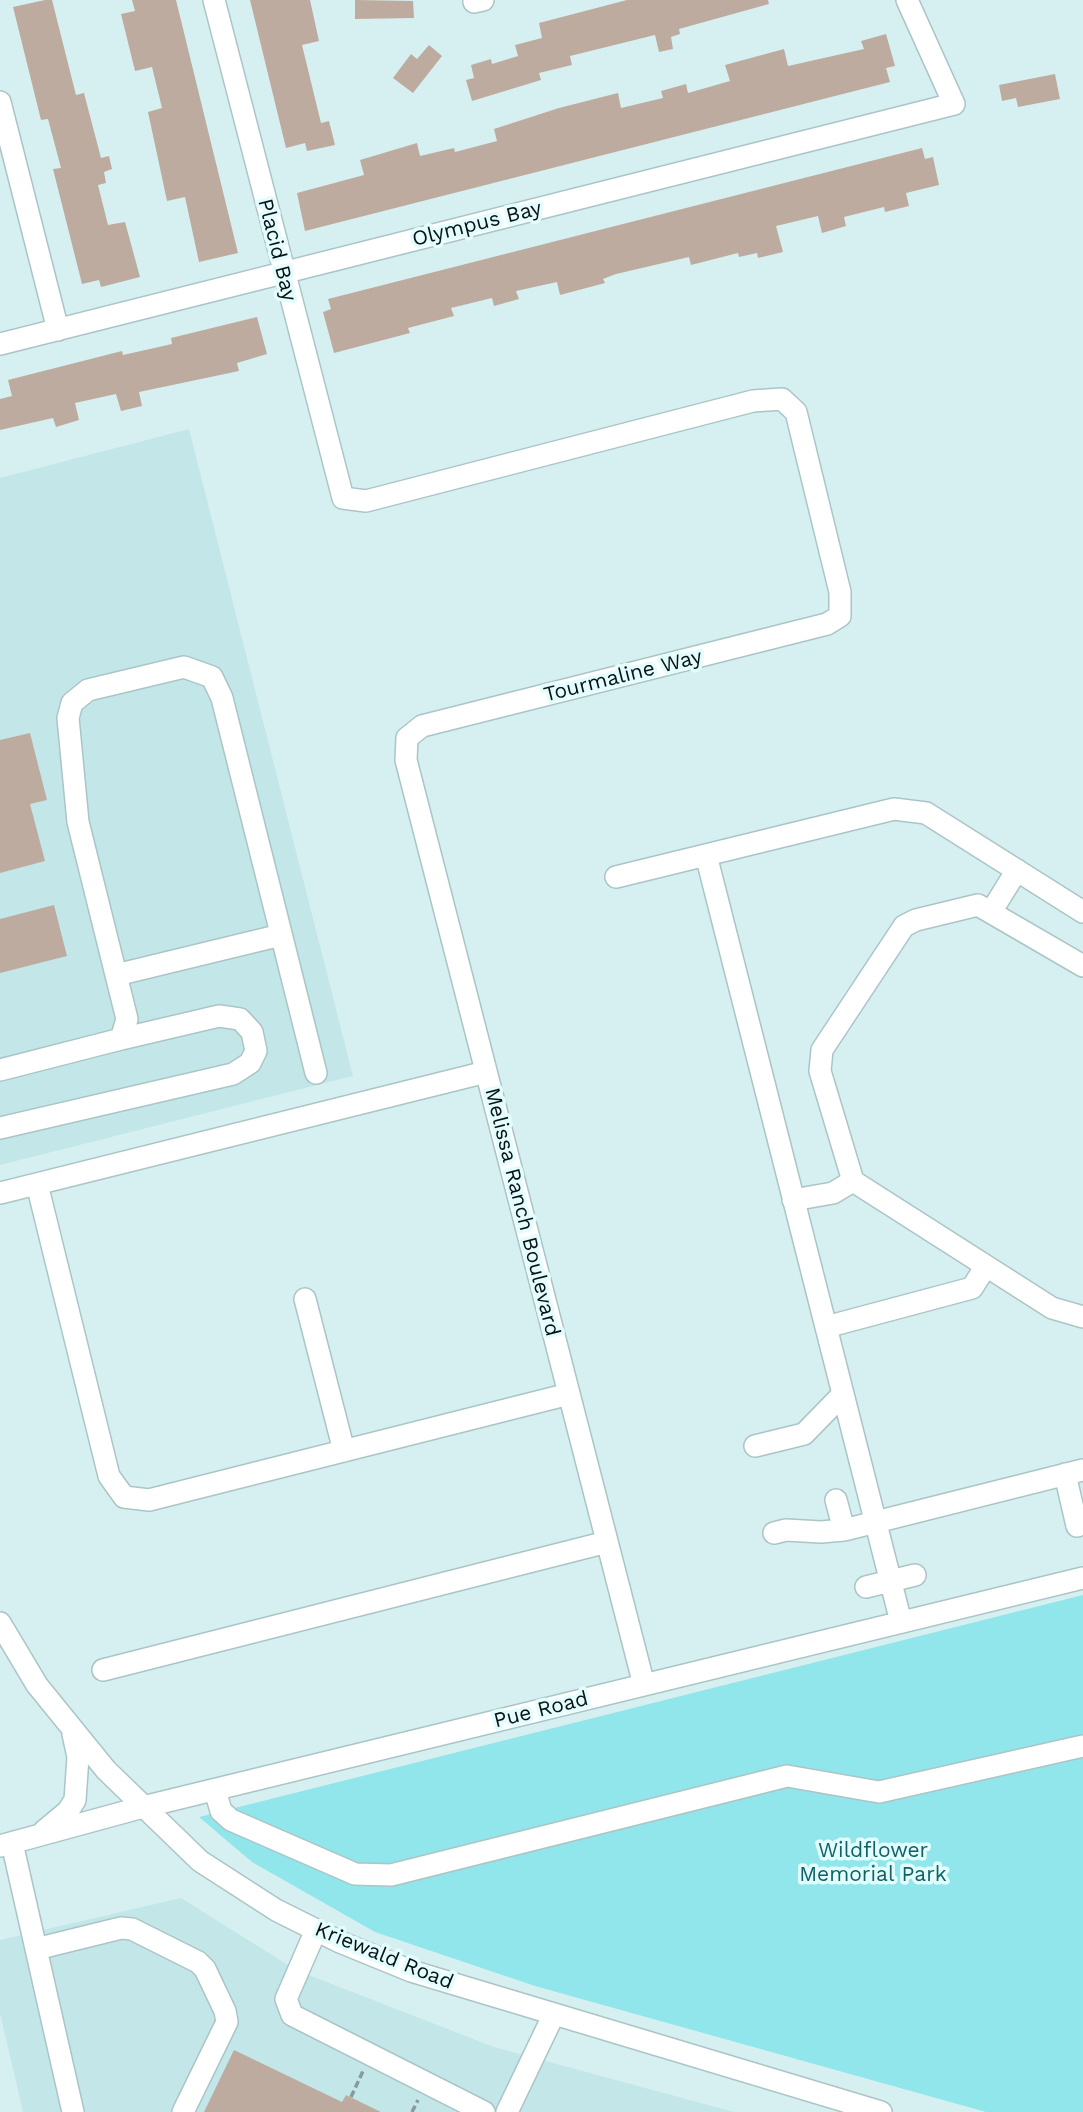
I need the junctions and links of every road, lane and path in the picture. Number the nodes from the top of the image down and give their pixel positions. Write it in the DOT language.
graph roads {
  1 [pos="214,0"];
  2 [pos="907,0"];
  3 [pos="0,102"];
  4 [pos="282,273"];
  5 [pos="58,330"];
  6 [pos="0,344"];
  7 [pos="840,616"];
  8 [pos="407,738"];
  9 [pos="705,855"];
  10 [pos="1017,870"];
  11 [pos="616,877"];
  12 [pos="991,912"];
  13 [pos="1083,912"];
  14 [pos="281,935"];
  15 [pos="1083,966"];
  16 [pos="116,975"];
  17 [pos="121,1039"];
  18 [pos="0,1070"];
  19 [pos="486,1072"];
  20 [pos="316,1073"];
  21 [pos="0,1128"];
  22 [pos="853,1181"];
  23 [pos="37,1184"];
  24 [pos="0,1193"];
  25 [pos="793,1200"];
  26 [pos="986,1266"];
  27 [pos="305,1299"];
  28 [pos="1083,1317"];
  29 [pos="826,1327"];
  30 [pos="569,1394"];
  31 [pos="843,1394"];
  32 [pos="755,1446"];
  33 [pos="344,1451"];
  34 [pos="1074,1472"];
  35 [pos="836,1500"];
  36 [pos="875,1522"];
  37 [pos="1077,1526"];
  38 [pos="844,1530"];
  39 [pos="774,1533"];
  40 [pos="607,1542"];
  41 [pos="915,1575"];
  42 [pos="1083,1578"];
  43 [pos="890,1582"];
  44 [pos="866,1587"];
  45 [pos="901,1622"];
  46 [pos="0,1623"];
  47 [pos="103,1670"];
  48 [pos="644,1685"];
  49 [pos="72,1732"];
  50 [pos="1083,1746"];
  51 [pos="215,1790"];
  52 [pos="144,1807"];
  53 [pos="40,1835"];
  54 [pos="6,1844"];
  55 [pos="316,1930"];
  56 [pos="36,1950"];
  57 [pos="553,2016"];
  58 [pos="371,2054"];
  59 [pos="351,2097"];
  60 [pos="73,2112"];
  61 [pos="183,2112"];
  62 [pos="484,2112"];
  63 [pos="507,2112"];
  64 [pos="881,2112"];
  1 -- 4 [label="street, Placid Bay"];
  2 -- 4 [label="street, Olympus Bay"];
  3 -- 5 [label="street"];
  4 -- 5 [label="street, Olympus Bay"];
  4 -- 7 [label="street, Placid Bay"];
  5 -- 6 [label="street, Olympus Bay"];
  7 -- 8 [label="street, Tourmaline Way"];
  8 -- 19 [label="street, Melissa Ranch Boulevard"];
  9 -- 10 [label="street"];
  9 -- 11 [label="street"];
  9 -- 25 [label="street"];
  10 -- 12 [label="street"];
  10 -- 13 [label="street"];
  12 -- 15 [label="street"];
  12 -- 22 [label="street"];
  14 -- 16 [label="street"];
  14 -- 16 [label="street"];
  14 -- 20 [label="street"];
  16 -- 17 [label="street"];
  17 -- 18 [label="street"];
  17 -- 21 [label="street"];
  19 -- 23 [label="street"];
  19 -- 30 [label="street, Melissa Ranch Boulevard"];
  22 -- 25 [label="street"];
  22 -- 26 [label="street"];
  23 -- 24 [label="street"];
  23 -- 33 [label="street"];
  25 -- 29 [label="street"];
  26 -- 28 [label="street"];
  26 -- 29 [label="street"];
  27 -- 33 [label="street"];
  29 -- 31 [label="street"];
  30 -- 33 [label="street"];
  30 -- 40 [label="street, Melissa Ranch Boulevard"];
  31 -- 32 [label="street"];
  31 -- 36 [label="street"];
  34 -- 36 [label="street"];
  34 -- 37 [label="street"];
  35 -- 38 [label="street"];
  36 -- 38 [label="street"];
  36 -- 43 [label="street"];
  38 -- 39 [label="street"];
  40 -- 47 [label="street"];
  40 -- 48 [label="street, Melissa Ranch Boulevard"];
  41 -- 43 [label="street"];
  42 -- 45 [label="street, Pue Road"];
  43 -- 44 [label="street"];
  43 -- 45 [label="street"];
  45 -- 48 [label="street, Pue Road"];
  46 -- 49 [label="street, Kriewald Road"];
  48 -- 51 [label="street, Pue Road"];
  49 -- 52 [label="street, Kriewald Road"];
  49 -- 53 [label="street"];
  50 -- 51 [label="street"];
  51 -- 52 [label="street, Pue Road"];
  52 -- 53 [label="street, Pue Road"];
  52 -- 55 [label="street, Kriewald Road"];
  53 -- 54 [label="street, Pue Road"];
  54 -- 56 [label="street"];
  55 -- 57 [label="street, Kriewald Road"];
  55 -- 58 [label="street"];
  56 -- 60 [label="street"];
  56 -- 61 [label="street"];
  57 -- 63 [label="street"];
  57 -- 64 [label="street, Kriewald Road"];
  58 -- 59 [label="path"];
  58 -- 62 [label="street"];
}
